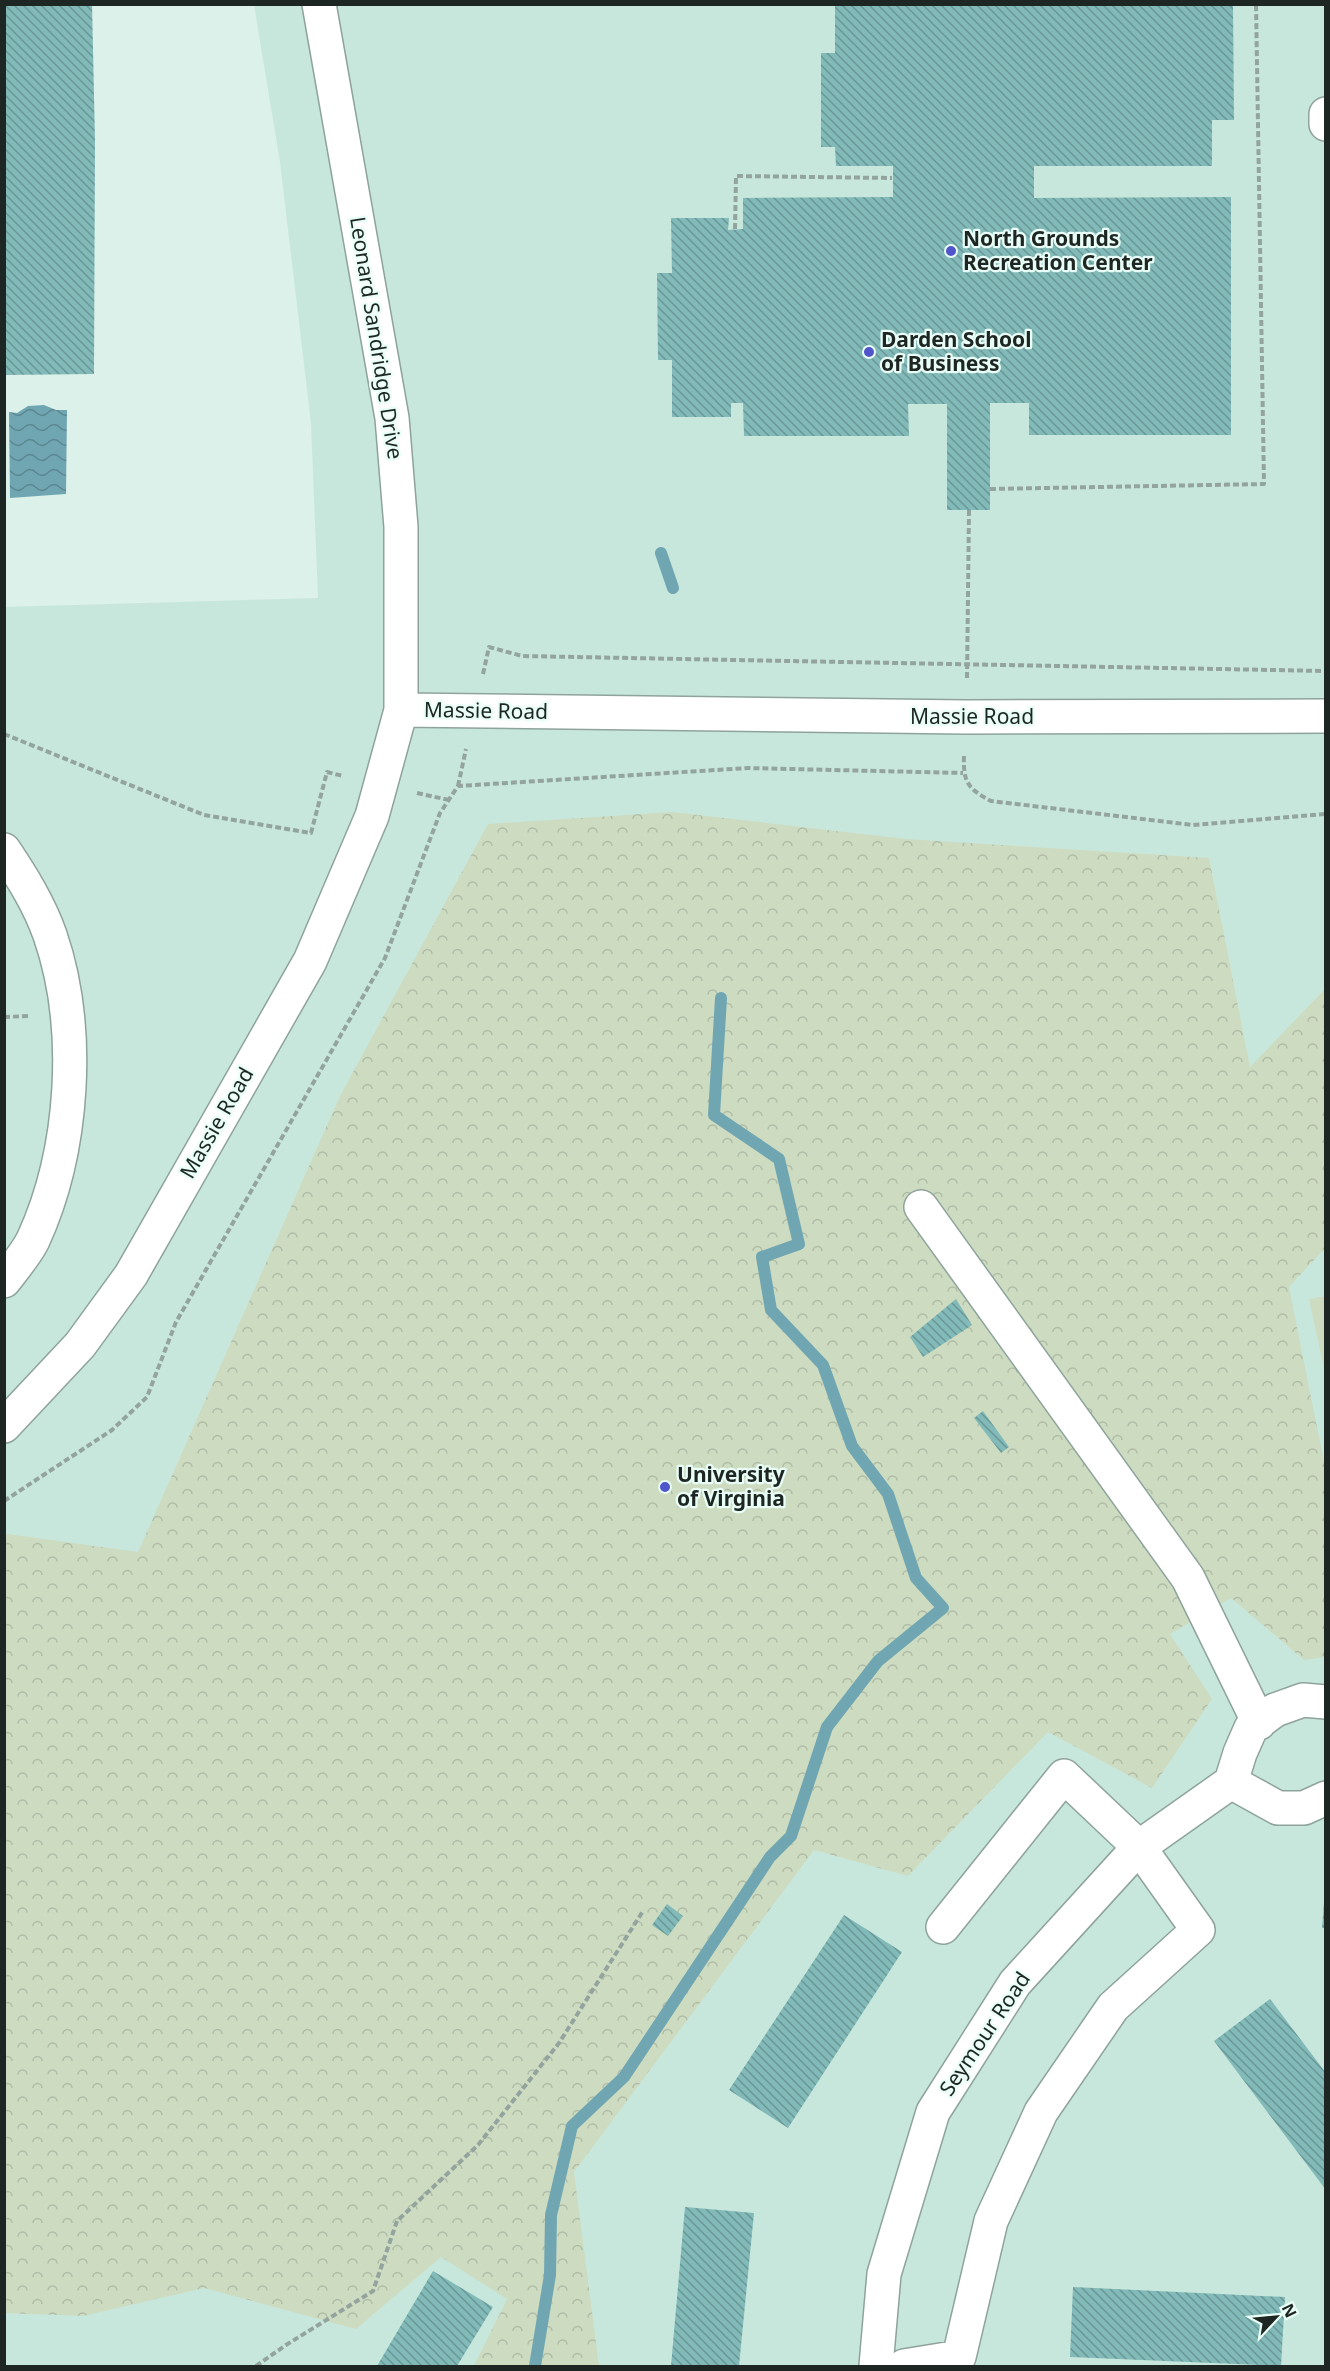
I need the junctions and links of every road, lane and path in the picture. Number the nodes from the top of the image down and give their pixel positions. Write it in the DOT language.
graph roads {
  1 [pos="319,4"];
  2 [pos="1256,4"];
  3 [pos="1326,114"];
  4 [pos="1326,124"];
  5 [pos="892,178"];
  6 [pos="735,229"];
  7 [pos="990,489"];
  8 [pos="969,510"];
  9 [pos="968,664"];
  10 [pos="1326,671"];
  11 [pos="967,682"];
  12 [pos="401,710"];
  13 [pos="475,712"];
  14 [pos="1326,716"];
  15 [pos="4,734"];
  16 [pos="964,754"];
  17 [pos="963,773"];
  18 [pos="380,784"];
  19 [pos="458,786"];
  20 [pos="449,800"];
  21 [pos="1326,814"];
  22 [pos="4,850"];
  23 [pos="921,1207"];
  24 [pos="4,1281"];
  25 [pos="4,1426"];
  26 [pos="4,1501"];
  27 [pos="1326,1702"];
  28 [pos="1259,1723"];
  29 [pos="1231,1782"];
  30 [pos="1326,1798"];
  31 [pos="1138,1847"];
  32 [pos="643,1911"];
  33 [pos="943,1927"];
  34 [pos="256,2367"];
  35 [pos="876,2367"];
  36 [pos="904,2367"];
  1 -- 12 [label="street, Leonard Sandridge Drive"];
  2 -- 7 [label="path"];
  3 -- 4 [label="street"];
  5 -- 6 [label="path"];
  8 -- 9 [label="path"];
  9 -- 10 [label="path"];
  9 -- 11 [label="path"];
  9 -- 13 [label="path"];
  12 -- 13 [label="street, Massie Road"];
  12 -- 18 [label="street, Massie Road"];
  13 -- 14 [label="street, Massie Road"];
  13 -- 19 [label="path"];
  15 -- 18 [label="path"];
  16 -- 17 [label="path"];
  17 -- 19 [label="path"];
  17 -- 21 [label="path"];
  18 -- 20 [label="path"];
  18 -- 25 [label="street, Massie Road"];
  19 -- 20 [label="path"];
  20 -- 26 [label="path"];
  22 -- 24 [label="street"];
  23 -- 28 [label="street"];
  27 -- 28 [label="street"];
  28 -- 29 [label="street"];
  29 -- 30 [label="street"];
  29 -- 31 [label="street, Seymour Road"];
  31 -- 33 [label="street"];
  31 -- 35 [label="street, Seymour Road"];
  31 -- 36 [label="street"];
  32 -- 34 [label="path"];
}
